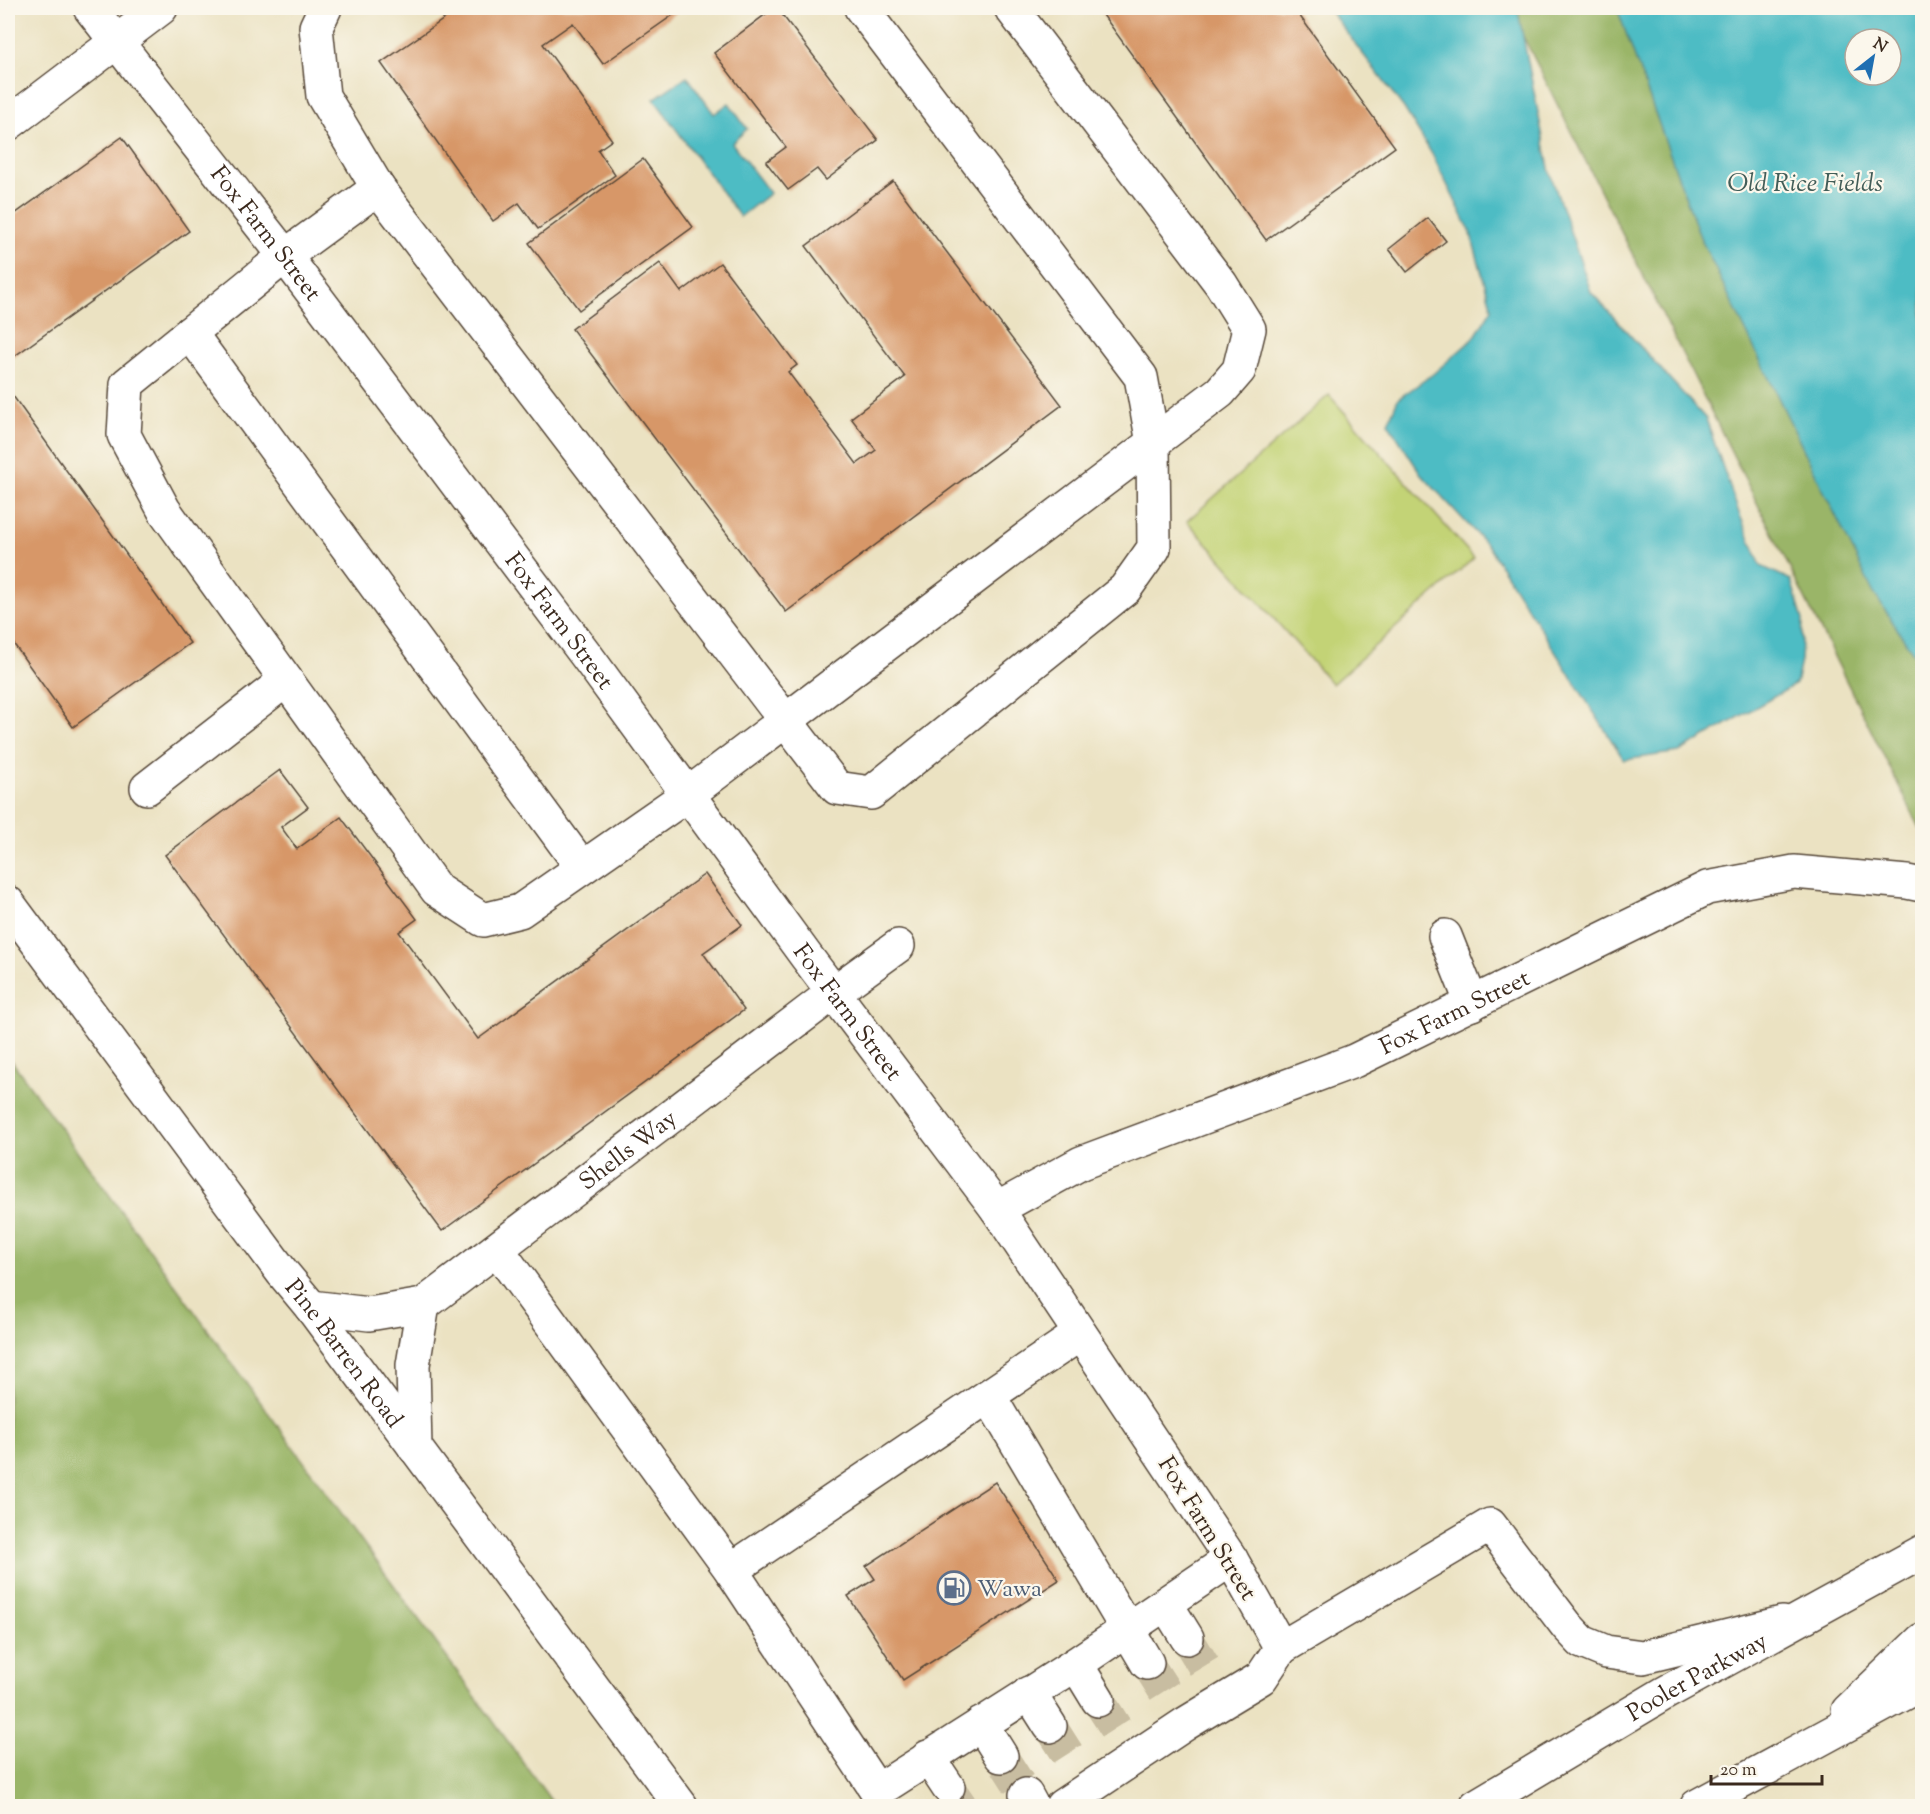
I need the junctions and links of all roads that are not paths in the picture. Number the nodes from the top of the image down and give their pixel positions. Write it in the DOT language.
graph roads {
  1 [pos="90,8"];
  2 [pos="160,8"];
  3 [pos="325,8"];
  4 [pos="861,8"];
  5 [pos="1011,8"];
  6 [pos="116,40"];
  7 [pos="8,124"];
  8 [pos="378,188"];
  9 [pos="285,256"];
  10 [pos="190,333"];
  11 [pos="1153,443"];
  12 [pos="286,680"];
  13 [pos="785,721"];
  14 [pos="147,788"];
  15 [pos="687,795"];
  16 [pos="582,867"];
  17 [pos="1923,885"];
  18 [pos="8,903"];
  19 [pos="1445,936"];
  20 [pos="898,946"];
  21 [pos="833,993"];
  22 [pos="1472,1004"];
  23 [pos="997,1209"];
  24 [pos="497,1249"];
  25 [pos="423,1305"];
  26 [pos="311,1307"];
  27 [pos="1080,1334"];
  28 [pos="989,1396"];
  29 [pos="415,1448"];
  30 [pos="1923,1552"];
  31 [pos="1232,1559"];
  32 [pos="731,1570"];
  33 [pos="1166,1605"];
  34 [pos="1801,1619"];
  35 [pos="1126,1630"];
  36 [pos="1187,1638"];
  37 [pos="1923,1640"];
  38 [pos="1281,1648"];
  39 [pos="1147,1663"];
  40 [pos="1076,1664"];
  41 [pos="1923,1684"];
  42 [pos="1029,1693"];
  43 [pos="1098,1700"];
  44 [pos="981,1724"];
  45 [pos="1050,1726"];
  46 [pos="1814,1743"];
  47 [pos="1001,1756"];
  48 [pos="928,1757"];
  49 [pos="948,1787"];
  50 [pos="882,1799"];
  51 [pos="681,1806"];
  52 [pos="1062,1806"];
  53 [pos="1476,1806"];
  54 [pos="1696,1806"];
  1 -- 6 [label="main road, Fox Farm Street"];
  2 -- 6 [label="main road"];
  3 -- 8 [label="main road"];
  4 -- 11 [label="main road"];
  5 -- 11 [label="main road"];
  6 -- 7 [label="main road"];
  6 -- 9 [label="main road, Fox Farm Street"];
  8 -- 9 [label="main road"];
  8 -- 13 [label="main road"];
  9 -- 10 [label="main road"];
  9 -- 15 [label="main road, Fox Farm Street"];
  10 -- 12 [label="main road"];
  10 -- 16 [label="main road"];
  11 -- 13 [label="main road"];
  11 -- 13 [label="main road"];
  12 -- 14 [label="main road"];
  12 -- 16 [label="main road"];
  13 -- 15 [label="main road"];
  15 -- 16 [label="main road"];
  15 -- 21 [label="main road, Fox Farm Street"];
  17 -- 22 [label="main road, Fox Farm Street"];
  18 -- 26 [label="main road, Pine Barren Road"];
  19 -- 22 [label="main road"];
  20 -- 21 [label="main road, Shells Way"];
  21 -- 23 [label="main road, Fox Farm Street"];
  21 -- 24 [label="main road, Shells Way"];
  22 -- 23 [label="main road, Fox Farm Street"];
  23 -- 27 [label="main road, Fox Farm Street"];
  24 -- 25 [label="main road, Shells Way"];
  24 -- 32 [label="main road"];
  25 -- 26 [label="main road, Shells Way"];
  25 -- 29 [label="main road"];
  26 -- 29 [label="main road, Pine Barren Road"];
  27 -- 28 [label="main road"];
  27 -- 31 [label="main road, Fox Farm Street"];
  28 -- 32 [label="main road"];
  28 -- 35 [label="main road"];
  29 -- 51 [label="main road, Pine Barren Road"];
  30 -- 34 [label="main road, Pooler Parkway"];
  31 -- 33 [label="main road"];
  31 -- 38 [label="main road, Fox Farm Street"];
  32 -- 50 [label="main road"];
  33 -- 35 [label="main road"];
  33 -- 36 [label="main road"];
  34 -- 38 [label="main road"];
  34 -- 53 [label="main road, Pooler Parkway"];
  35 -- 39 [label="main road"];
  35 -- 40 [label="main road"];
  37 -- 46 [label="main road"];
  38 -- 52 [label="main road"];
  40 -- 42 [label="main road"];
  40 -- 43 [label="main road"];
  41 -- 46 [label="main road"];
  42 -- 44 [label="main road"];
  42 -- 45 [label="main road"];
  44 -- 47 [label="main road"];
  44 -- 48 [label="main road"];
  46 -- 54 [label="main road"];
  48 -- 49 [label="main road"];
  48 -- 50 [label="main road"];
}
